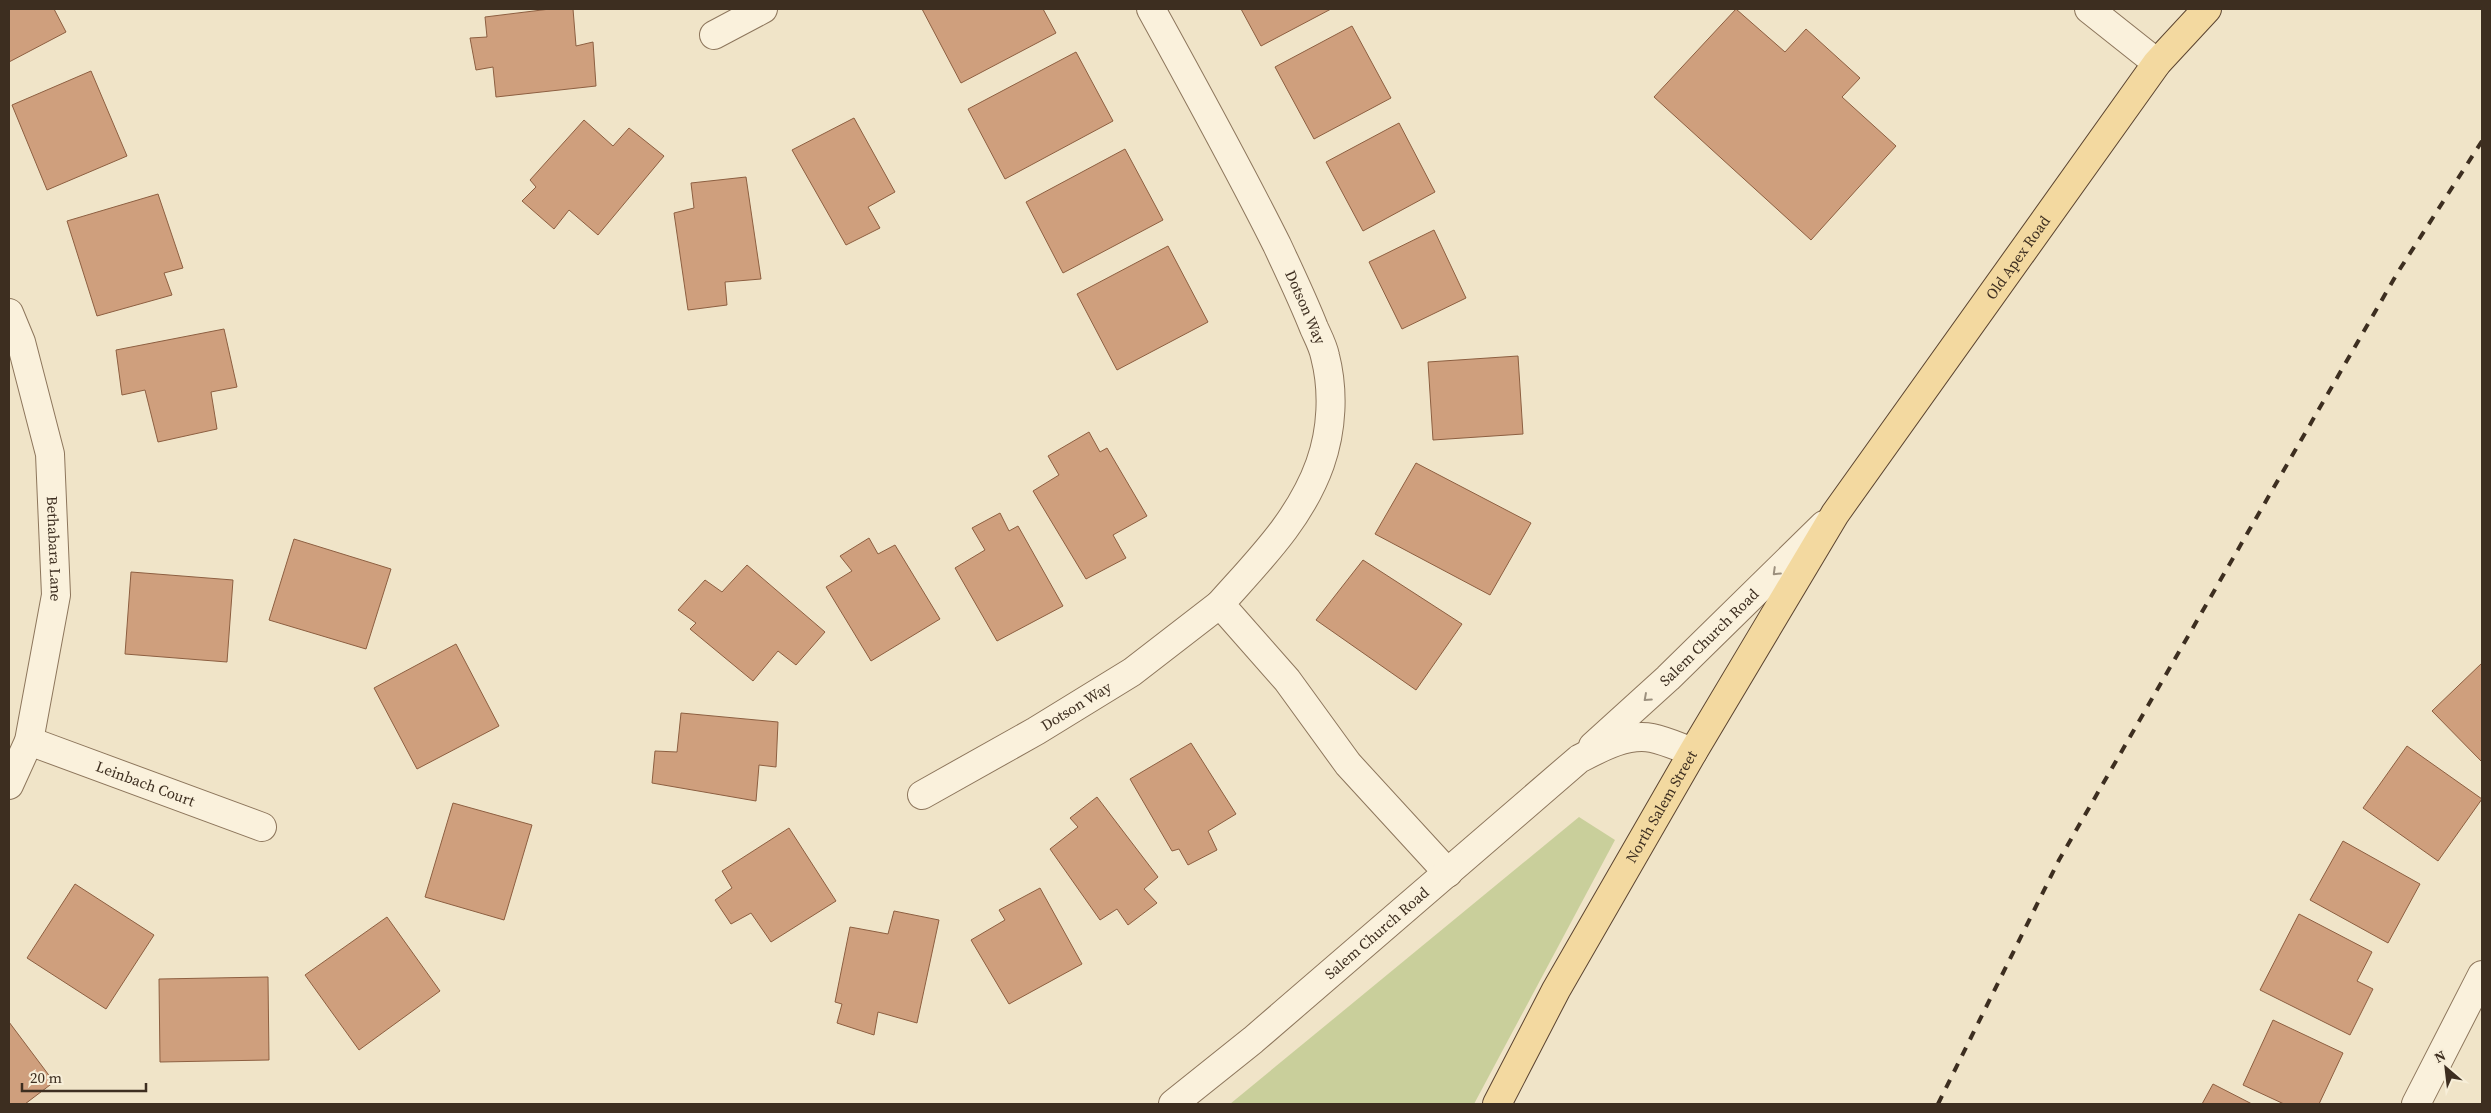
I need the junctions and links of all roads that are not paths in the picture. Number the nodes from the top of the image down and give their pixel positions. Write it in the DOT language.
graph roads {
  1 [pos="763,9"];
  2 [pos="1152,9"];
  3 [pos="2089,9"];
  4 [pos="2207,9"];
  5 [pos="714,35"];
  6 [pos="2157,63"];
  7 [pos="9,313"];
  8 [pos="1835,514"];
  9 [pos="1220,604"];
  10 [pos="29,741"];
  11 [pos="1693,752"];
  12 [pos="1579,759"];
  13 [pos="9,784"];
  14 [pos="922,795"];
  15 [pos="262,827"];
  16 [pos="1448,873"];
  17 [pos="2482,975"];
  18 [pos="1173,1104"];
  19 [pos="1497,1104"];
  20 [pos="2416,1104"];
  1 -- 5 [label="street"];
  2 -- 9 [label="street, Dotson Way"];
  3 -- 6 [label="street"];
  4 -- 6 [label="main road, Old Apex Road"];
  6 -- 8 [label="main road, Old Apex Road"];
  7 -- 10 [label="street, Bethabara Lane"];
  8 -- 11 [label="main road, North Salem Street"];
  8 -- 12 [label="street, Salem Church Road, one-way"];
  9 -- 14 [label="street, Dotson Way"];
  9 -- 16 [label="street"];
  10 -- 13 [label="street, Bethabara Lane"];
  10 -- 15 [label="street, Leinbach Court"];
  11 -- 12 [label="street, Salem Church Road"];
  11 -- 19 [label="main road, North Salem Street"];
  12 -- 16 [label="street, Salem Church Road"];
  16 -- 18 [label="street, Salem Church Road"];
  17 -- 20 [label="street"];
}
